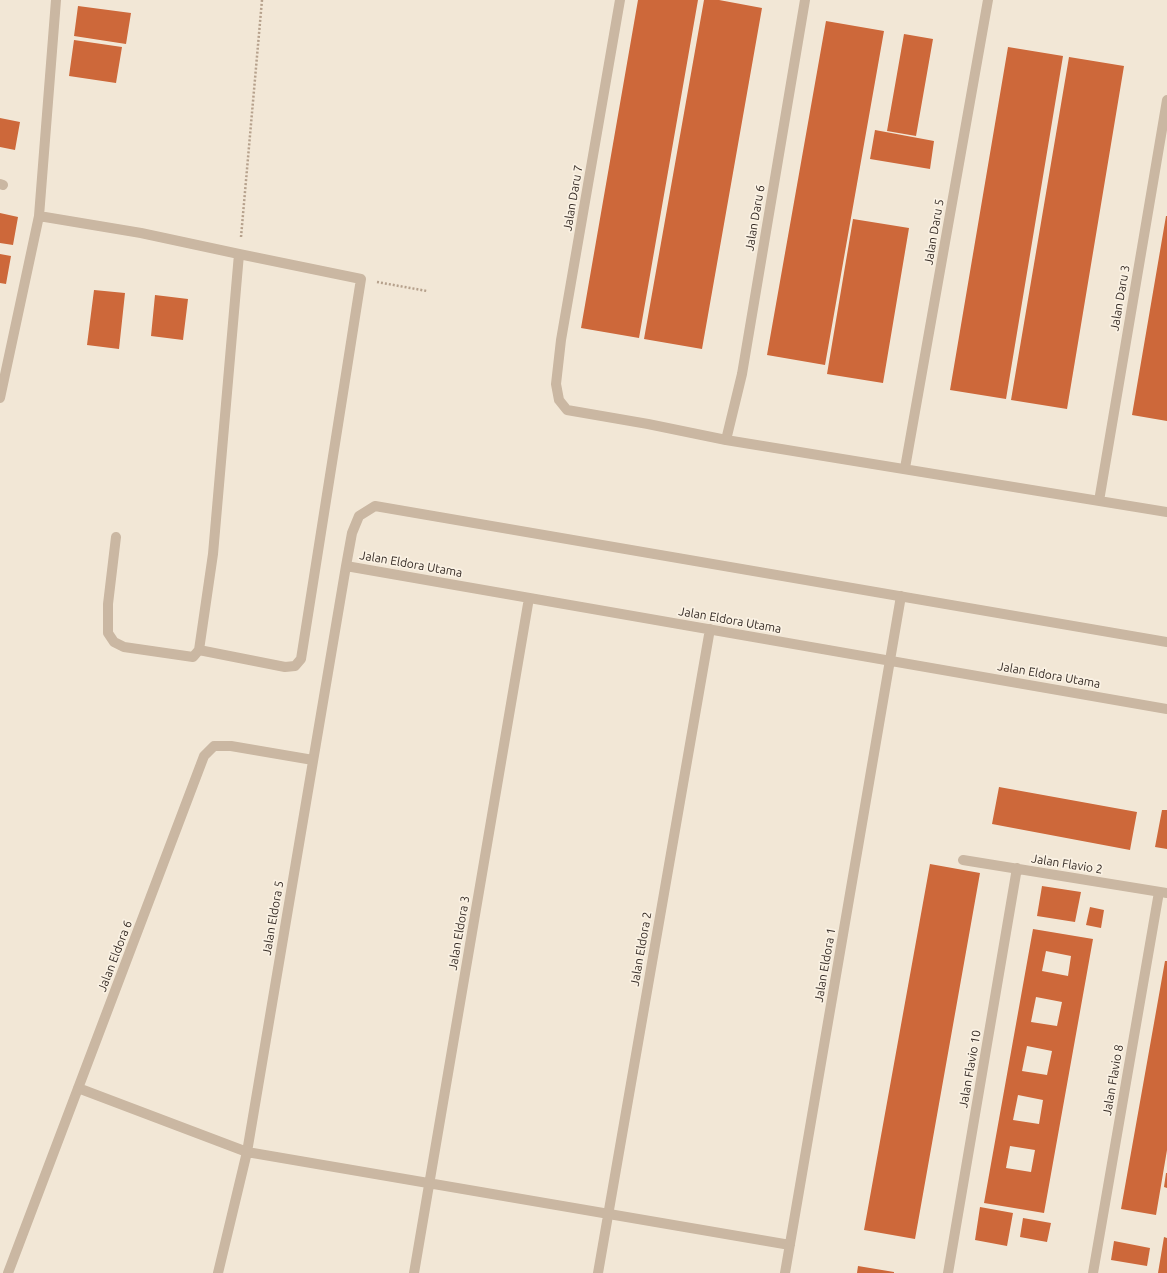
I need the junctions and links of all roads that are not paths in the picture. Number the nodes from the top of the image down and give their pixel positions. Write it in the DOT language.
graph roads {
  1 [pos="56,0"];
  2 [pos="620,0"];
  3 [pos="805,0"];
  4 [pos="988,0"];
  5 [pos="1167,100"];
  6 [pos="39,216"];
  7 [pos="239,254"];
  8 [pos="0,398"];
  9 [pos="726,440"];
  10 [pos="905,468"];
  11 [pos="1099,501"];
  12 [pos="1167,512"];
  13 [pos="116,537"];
  14 [pos="346,566"];
  15 [pos="901,596"];
  16 [pos="529,598"];
  17 [pos="710,629"];
  18 [pos="1167,642"];
  19 [pos="199,650"];
  20 [pos="890,661"];
  21 [pos="1167,709"];
  22 [pos="313,760"];
  23 [pos="963,860"];
  24 [pos="1017,868"];
  25 [pos="1163,893"];
  26 [pos="78,1088"];
  27 [pos="247,1152"];
  28 [pos="429,1183"];
  29 [pos="608,1214"];
  30 [pos="790,1245"];
  31 [pos="8,1273"];
  32 [pos="218,1273"];
  33 [pos="414,1273"];
  34 [pos="598,1273"];
  35 [pos="785,1273"];
  36 [pos="948,1273"];
  37 [pos="1093,1273"];
  1 -- 6 [label="street"];
  2 -- 9 [label="street, Jalan Daru 7"];
  3 -- 9 [label="street, Jalan Daru 6"];
  4 -- 10 [label="street, Jalan Daru 5"];
  5 -- 11 [label="street, Jalan Daru 3"];
  6 -- 7 [label="street"];
  6 -- 8 [label="street"];
  7 -- 19 [label="street"];
  7 -- 19 [label="street"];
  9 -- 10 [label="street"];
  10 -- 11 [label="street"];
  11 -- 12 [label="street"];
  13 -- 19 [label="street"];
  14 -- 15 [label="street, Jalan Eldora Utama"];
  14 -- 16 [label="street, Jalan Eldora Utama"];
  14 -- 22 [label="street, Jalan Eldora 5"];
  15 -- 18 [label="street, Jalan Eldora Utama"];
  15 -- 20 [label="street, Jalan Eldora 1"];
  16 -- 17 [label="street, Jalan Eldora Utama"];
  16 -- 28 [label="street, Jalan Eldora 3"];
  17 -- 20 [label="street, Jalan Eldora Utama"];
  17 -- 29 [label="street, Jalan Eldora 2"];
  20 -- 21 [label="street, Jalan Eldora Utama"];
  20 -- 30 [label="street, Jalan Eldora 1"];
  22 -- 26 [label="street, Jalan Eldora 6"];
  22 -- 27 [label="street, Jalan Eldora 5"];
  23 -- 24 [label="street, Jalan Flavio 2"];
  24 -- 25 [label="street, Jalan Flavio 2"];
  24 -- 36 [label="street, Jalan Flavio 10"];
  25 -- 37 [label="street, Jalan Flavio 8"];
  26 -- 27 [label="street"];
  26 -- 31 [label="street, Jalan Eldora 6"];
  27 -- 28 [label="street"];
  27 -- 32 [label="street, Jalan Eldora 5"];
  28 -- 29 [label="street"];
  28 -- 33 [label="street, Jalan Eldora 3"];
  29 -- 30 [label="street"];
  29 -- 34 [label="street, Jalan Eldora 2"];
  30 -- 35 [label="street, Jalan Eldora 1"];
}
